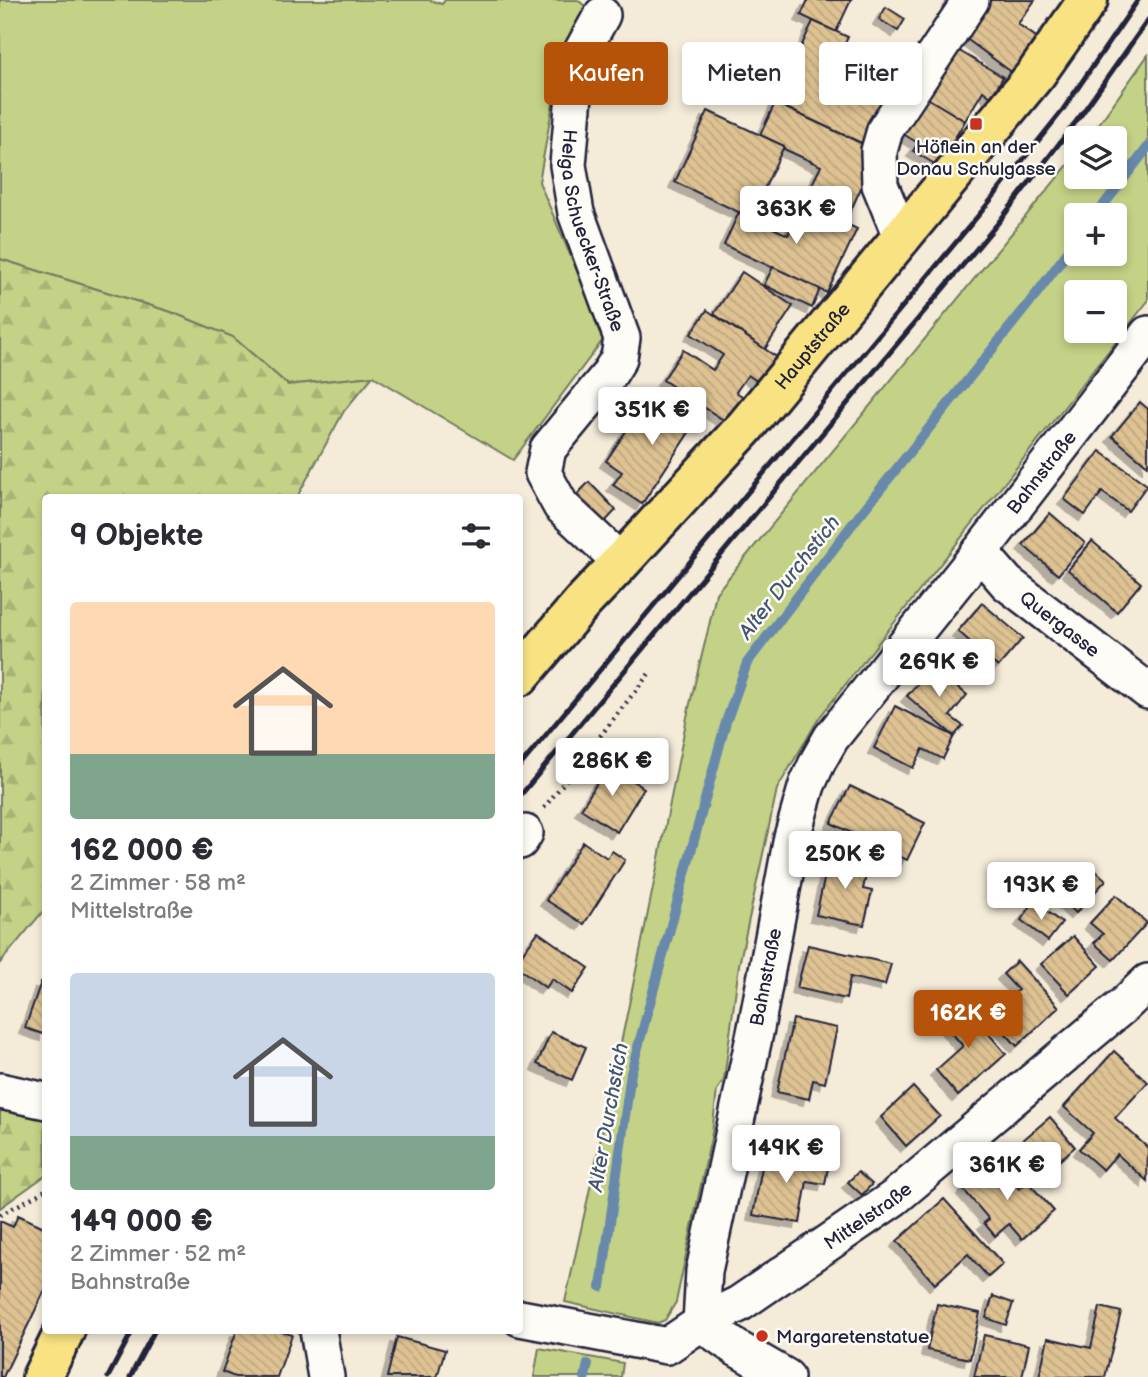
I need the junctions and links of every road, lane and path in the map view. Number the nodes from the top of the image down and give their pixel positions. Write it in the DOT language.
graph roads {
  1 [pos="971,0"];
  2 [pos="1088,0"];
  3 [pos="602,15"];
  4 [pos="902,239"];
  5 [pos="1148,334"];
  6 [pos="980,552"];
  7 [pos="621,562"];
  8 [pos="651,671"];
  9 [pos="523,672"];
  10 [pos="1148,691"];
  11 [pos="523,836"];
  12 [pos="1148,982"];
  13 [pos="0,1091"];
  14 [pos="42,1100"];
  15 [pos="42,1192"];
  16 [pos="0,1215"];
  17 [pos="523,1319"];
  18 [pos="701,1323"];
  19 [pos="63,1334"];
  20 [pos="318,1334"];
  21 [pos="42,1377"];
  22 [pos="326,1377"];
  23 [pos="786,1377"];
  1 -- 4 [label="street"];
  2 -- 4 [label="main road, Hauptstraße"];
  3 -- 7 [label="street, Helga Schuecker-Straße"];
  4 -- 7 [label="main road, Hauptstraße"];
  5 -- 6 [label="street, Bahnstraße"];
  6 -- 10 [label="street, Quergasse"];
  6 -- 18 [label="street, Bahnstraße"];
  7 -- 9 [label="main road, Hauptstraße"];
  8 -- 11 [label="path"];
  12 -- 18 [label="street, Mittelstraße"];
  13 -- 14 [label="street"];
  15 -- 16 [label="path"];
  17 -- 18 [label="street, Mittelstraße"];
  18 -- 23 [label="street"];
  19 -- 21 [label="main road"];
  20 -- 22 [label="street"];
}
